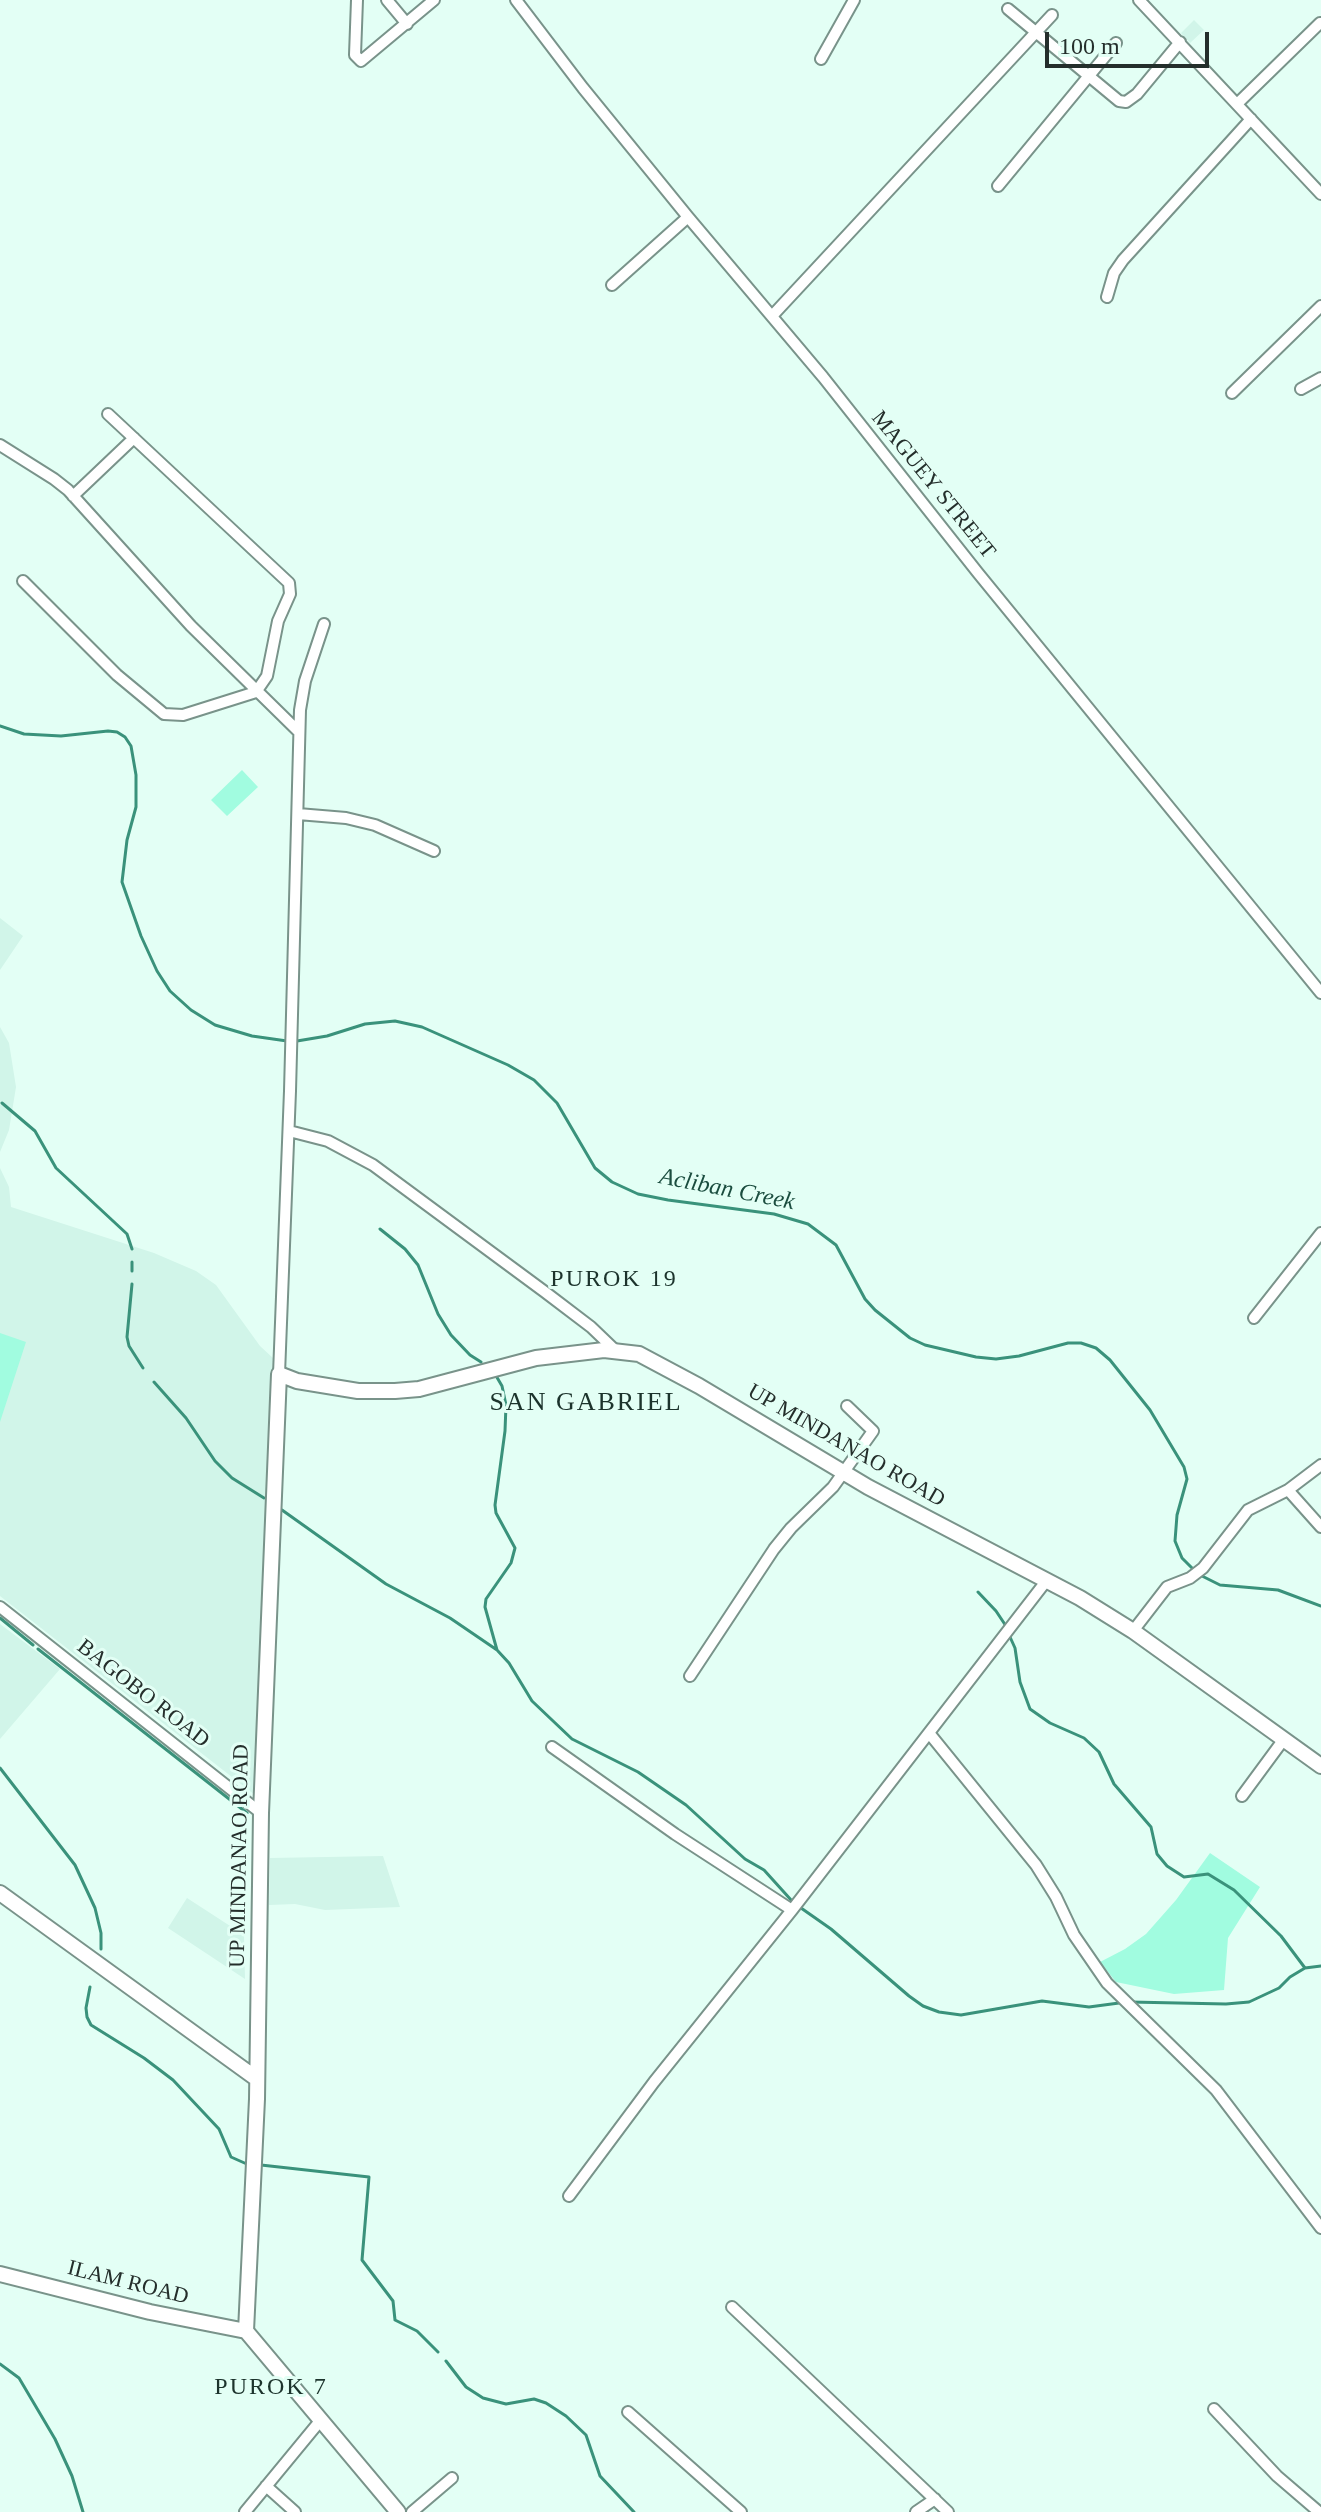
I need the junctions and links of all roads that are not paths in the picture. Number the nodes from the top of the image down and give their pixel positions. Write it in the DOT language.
graph roads {
  1 [pos="357,0"];
  2 [pos="387,0"];
  3 [pos="434,0"];
  4 [pos="516,0"];
  5 [pos="854,0"];
  6 [pos="1139,0"];
  7 [pos="1008,9"];
  8 [pos="1052,15"];
  9 [pos="1320,23"];
  10 [pos="407,24"];
  11 [pos="1035,32"];
  12 [pos="1180,42"];
  13 [pos="1116,43"];
  14 [pos="821,59"];
  15 [pos="1088,77"];
  16 [pos="1237,104"];
  17 [pos="1251,119"];
  18 [pos="998,186"];
  19 [pos="1321,194"];
  20 [pos="688,217"];
  21 [pos="612,285"];
  22 [pos="1107,297"];
  23 [pos="1321,306"];
  24 [pos="772,316"];
  25 [pos="1321,378"];
  26 [pos="1301,389"];
  27 [pos="1232,393"];
  28 [pos="108,414"];
  29 [pos="134,438"];
  30 [pos="0,445"];
  31 [pos="73,496"];
  32 [pos="23,581"];
  33 [pos="324,624"];
  34 [pos="256,692"];
  35 [pos="299,732"];
  36 [pos="298,814"];
  37 [pos="434,851"];
  38 [pos="1321,993"];
  39 [pos="289,1131"];
  40 [pos="1321,1233"];
  41 [pos="1254,1318"];
  42 [pos="615,1350"];
  43 [pos="278,1378"];
  44 [pos="847,1406"];
  45 [pos="1321,1465"];
  46 [pos="844,1473"];
  47 [pos="1288,1490"];
  48 [pos="1321,1527"];
  49 [pos="1047,1580"];
  50 [pos="0,1607"];
  51 [pos="1133,1631"];
  52 [pos="690,1676"];
  53 [pos="929,1733"];
  54 [pos="1284,1739"];
  55 [pos="552,1747"];
  56 [pos="1321,1766"];
  57 [pos="1242,1796"];
  58 [pos="261,1813"];
  59 [pos="0,1893"];
  60 [pos="0,1904"];
  61 [pos="792,1910"];
  62 [pos="227,2063"];
  63 [pos="257,2085"];
  64 [pos="569,2196"];
  65 [pos="1321,2208"];
  66 [pos="1318,2224"];
  67 [pos="0,2274"];
  68 [pos="732,2307"];
  69 [pos="246,2331"];
  70 [pos="1214,2409"];
  71 [pos="628,2412"];
  72 [pos="320,2421"];
  73 [pos="452,2478"];
  74 [pos="266,2486"];
  75 [pos="935,2499"];
  76 [pos="245,2512"];
  77 [pos="295,2512"];
  78 [pos="398,2512"];
  79 [pos="412,2512"];
  80 [pos="741,2512"];
  81 [pos="916,2512"];
  82 [pos="948,2512"];
  83 [pos="1319,2512"];
  1 -- 10 [label="street"];
  2 -- 10 [label="street"];
  3 -- 10 [label="street"];
  4 -- 20 [label="street, MAGUEY STREET"];
  5 -- 14 [label="street"];
  6 -- 12 [label="street"];
  7 -- 11 [label="street"];
  8 -- 11 [label="street"];
  9 -- 16 [label="street"];
  11 -- 15 [label="street"];
  11 -- 24 [label="street"];
  12 -- 15 [label="street"];
  12 -- 16 [label="street"];
  13 -- 15 [label="street"];
  15 -- 18 [label="street"];
  16 -- 17 [label="street"];
  17 -- 19 [label="street"];
  17 -- 22 [label="street"];
  20 -- 21 [label="street"];
  20 -- 24 [label="street, MAGUEY STREET"];
  23 -- 27 [label="street"];
  24 -- 38 [label="street, MAGUEY STREET"];
  25 -- 26 [label="street"];
  28 -- 29 [label="street"];
  29 -- 31 [label="street"];
  29 -- 34 [label="street"];
  30 -- 31 [label="street"];
  31 -- 34 [label="street"];
  32 -- 34 [label="street"];
  33 -- 35 [label="street"];
  34 -- 35 [label="street"];
  35 -- 36 [label="street"];
  36 -- 37 [label="street"];
  36 -- 39 [label="street"];
  39 -- 42 [label="street"];
  39 -- 43 [label="street"];
  40 -- 41 [label="street"];
  42 -- 43 [label="street, UP MINDANAO ROAD"];
  42 -- 46 [label="street, UP MINDANAO ROAD"];
  43 -- 58 [label="street, UP MINDANAO ROAD"];
  44 -- 46 [label="street"];
  45 -- 47 [label="street"];
  46 -- 49 [label="street, UP MINDANAO ROAD"];
  46 -- 52 [label="street"];
  47 -- 48 [label="street"];
  47 -- 51 [label="street"];
  49 -- 51 [label="street, UP MINDANAO ROAD"];
  49 -- 53 [label="street"];
  50 -- 58 [label="street, BAGOBO ROAD"];
  51 -- 54 [label="street, UP MINDANAO ROAD"];
  53 -- 61 [label="street"];
  53 -- 66 [label="street"];
  54 -- 56 [label="street, UP MINDANAO ROAD"];
  54 -- 57 [label="street"];
  55 -- 61 [label="street"];
  58 -- 63 [label="street, UP MINDANAO ROAD"];
  59 -- 62 [label="street"];
  60 -- 62 [label="street"];
  61 -- 64 [label="street"];
  62 -- 63 [label="street"];
  63 -- 69 [label="street, UP MINDANAO ROAD"];
  65 -- 66 [label="street"];
  67 -- 69 [label="street, ILAM ROAD"];
  68 -- 75 [label="street"];
  69 -- 72 [label="street"];
  70 -- 83 [label="street"];
  71 -- 80 [label="street"];
  72 -- 74 [label="street"];
  72 -- 78 [label="street"];
  73 -- 79 [label="street"];
  74 -- 76 [label="street"];
  74 -- 77 [label="street"];
  75 -- 81 [label="street"];
  75 -- 82 [label="street"];
}
